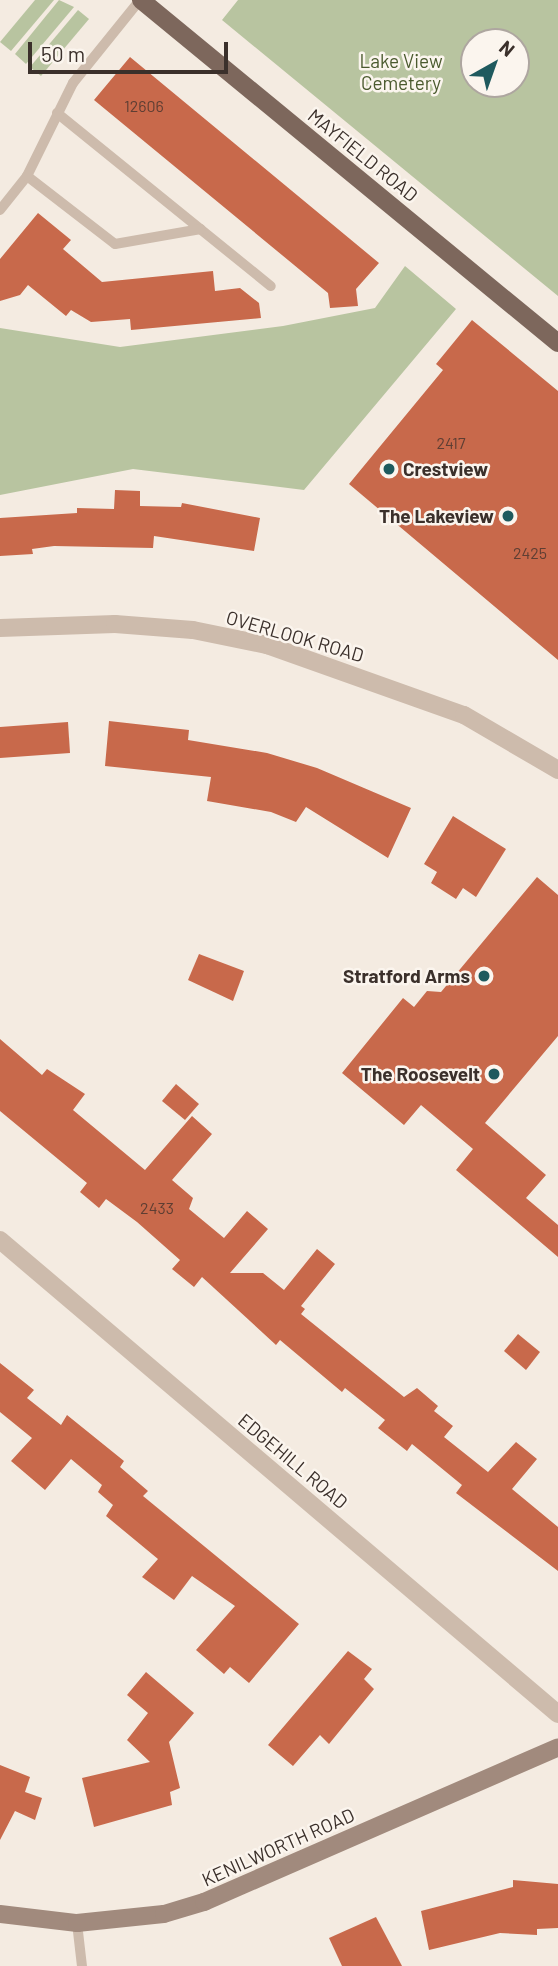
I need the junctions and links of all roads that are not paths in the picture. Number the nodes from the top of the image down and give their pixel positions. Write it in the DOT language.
graph roads {
  1 [pos="140,0"];
  2 [pos="57,113"];
  3 [pos="27,176"];
  4 [pos="0,210"];
  5 [pos="201,229"];
  6 [pos="271,286"];
  7 [pos="558,343"];
  8 [pos="0,628"];
  9 [pos="558,770"];
  10 [pos="0,1240"];
  11 [pos="558,1714"];
  12 [pos="558,1747"];
  13 [pos="0,1914"];
  14 [pos="77,1923"];
  15 [pos="82,1966"];
  1 -- 2 [label="lane"];
  1 -- 7 [label="main road, MAYFIELD ROAD"];
  2 -- 3 [label="lane"];
  2 -- 5 [label="lane"];
  3 -- 4 [label="lane"];
  3 -- 5 [label="lane"];
  5 -- 6 [label="lane"];
  8 -- 9 [label="street, OVERLOOK ROAD"];
  10 -- 11 [label="street, EDGEHILL ROAD"];
  12 -- 14 [label="main road, KENILWORTH ROAD"];
  13 -- 14 [label="main road, KENILWORTH ROAD"];
  14 -- 15 [label="lane"];
}
